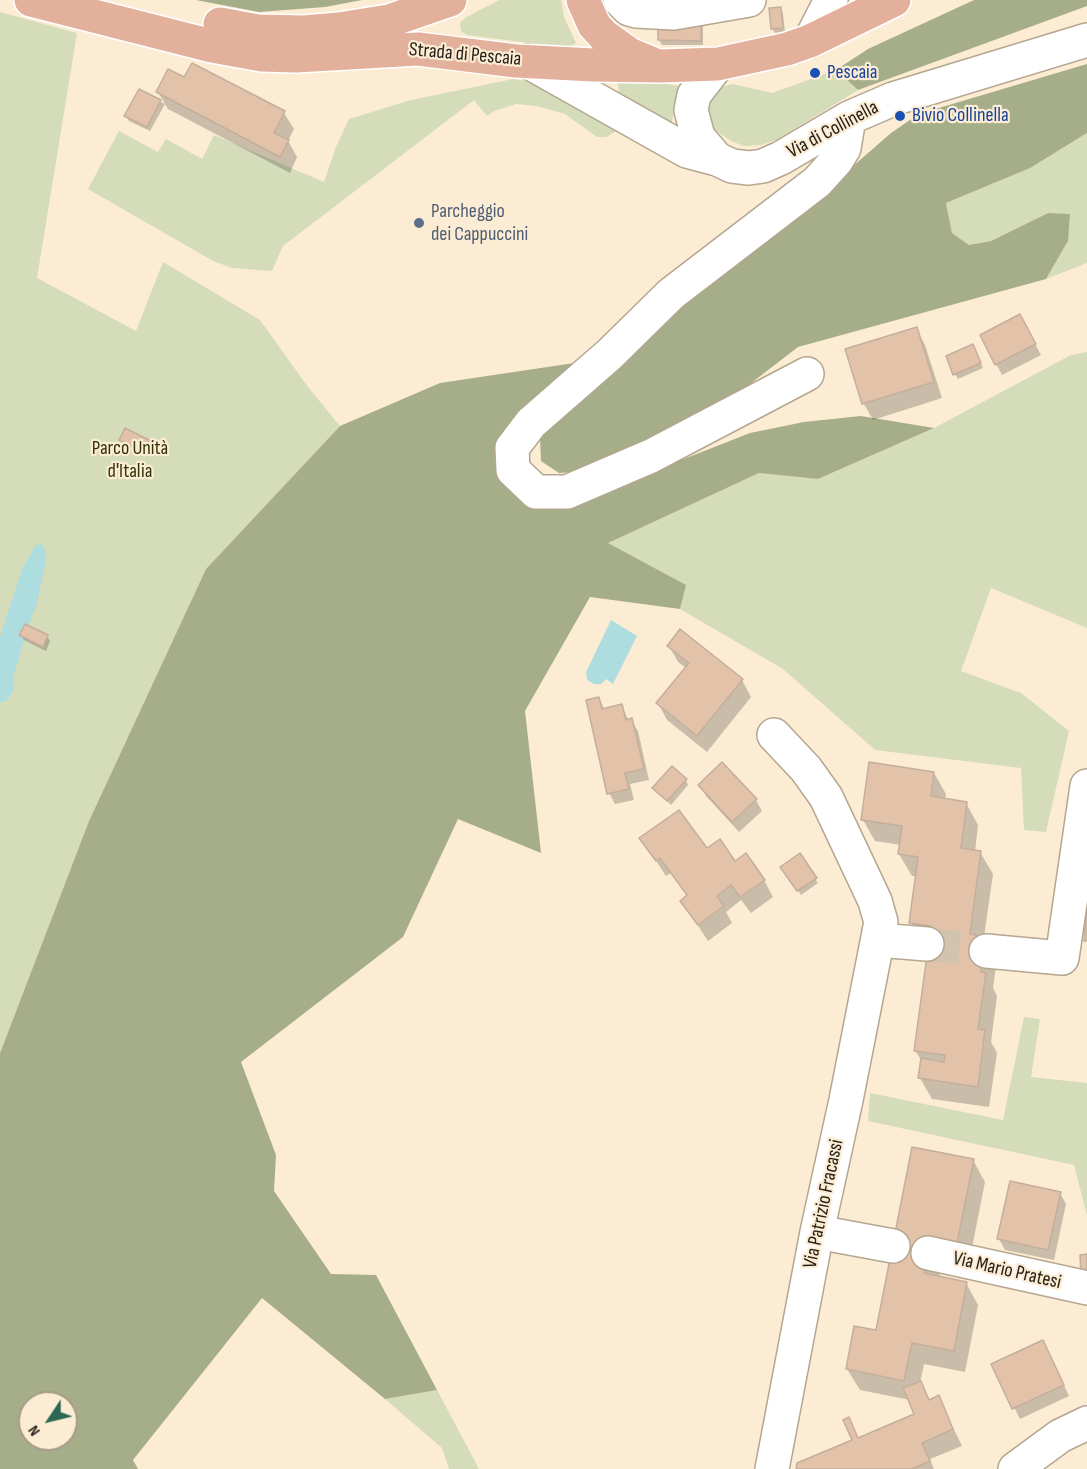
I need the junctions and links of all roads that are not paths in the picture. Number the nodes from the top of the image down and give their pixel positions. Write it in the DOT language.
graph roads {
  1 [pos="31,0"];
  2 [pos="122,0"];
  3 [pos="450,0"];
  4 [pos="574,0"];
  5 [pos="584,0"];
  6 [pos="620,0"];
  7 [pos="831,0"];
  8 [pos="894,0"];
  9 [pos="700,4"];
  10 [pos="1087,40"];
  11 [pos="810,41"];
  12 [pos="527,61"];
  13 [pos="718,64"];
  14 [pos="594,65"];
  15 [pos="660,66"];
  16 [pos="628,118"];
  17 [pos="849,118"];
  18 [pos="717,159"];
  19 [pos="807,374"];
  20 [pos="774,735"];
  21 [pos="1087,786"];
  22 [pos="878,940"];
  23 [pos="927,944"];
  24 [pos="986,951"];
  25 [pos="817,1232"];
  26 [pos="893,1246"];
  27 [pos="928,1253"];
  28 [pos="1087,1287"];
  29 [pos="1087,1423"];
  30 [pos="772,1469"];
  31 [pos="1015,1469"];
  1 -- 12 [label="main road, Strada di Pescaia"];
  2 -- 3 [label="main road, Strada di Pescaia"];
  4 -- 14 [label="main road"];
  5 -- 15 [label="main road"];
  6 -- 9 [label="street"];
  7 -- 11 [label="street"];
  8 -- 11 [label="main road, Strada di Pescaia"];
  10 -- 17 [label="street, Via di Collinella"];
  11 -- 13 [label="main road, Strada di Pescaia"];
  12 -- 14 [label="main road, Strada di Pescaia"];
  12 -- 16 [label="street, Via di Collinella"];
  13 -- 15 [label="main road, Strada di Pescaia"];
  13 -- 18 [label="street"];
  14 -- 15 [label="main road, Strada di Pescaia"];
  14 -- 16 [label="street, Via di Collinella"];
  16 -- 18 [label="street, Via di Collinella"];
  17 -- 18 [label="street, Via di Collinella"];
  17 -- 19 [label="street"];
  20 -- 22 [label="street, Via Patrizio Fracassi"];
  21 -- 24 [label="street"];
  22 -- 23 [label="street"];
  22 -- 25 [label="street, Via Patrizio Fracassi"];
  25 -- 26 [label="street"];
  25 -- 30 [label="street, Via Patrizio Fracassi"];
  27 -- 28 [label="street, Via Mario Pratesi"];
  29 -- 31 [label="street"];
}
